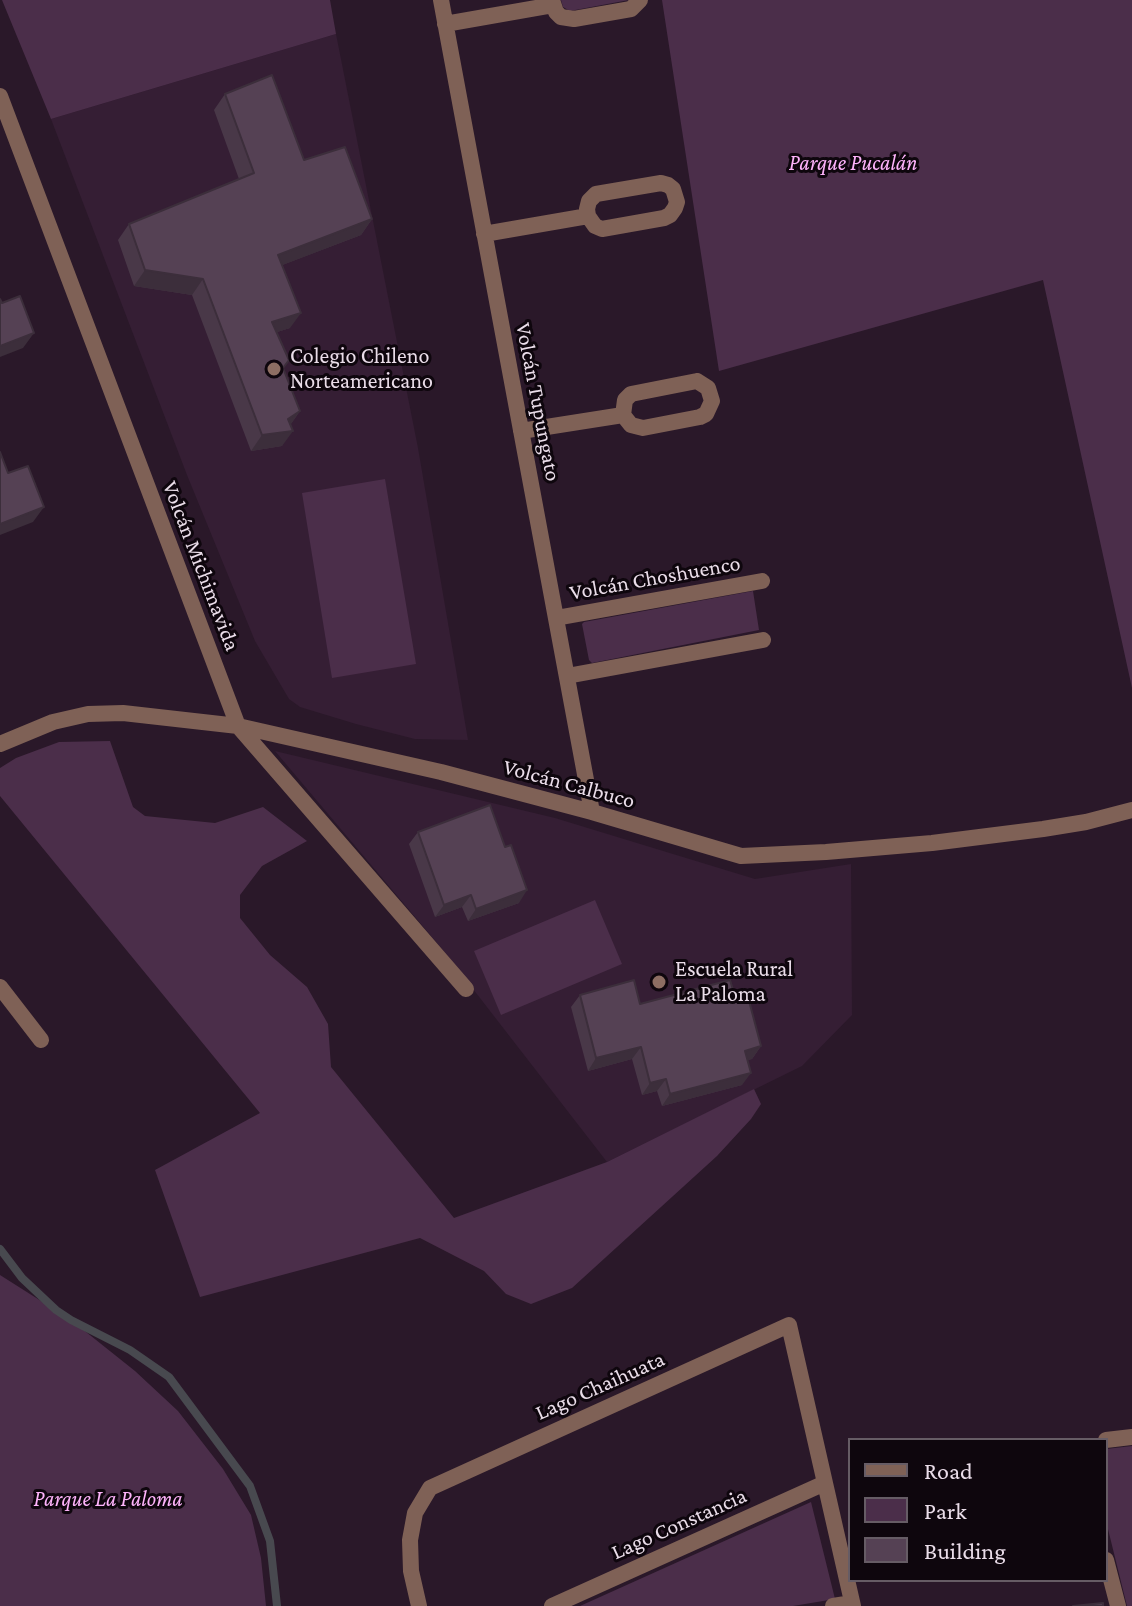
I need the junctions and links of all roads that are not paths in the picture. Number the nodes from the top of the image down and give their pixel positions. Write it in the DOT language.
graph roads {
  1 [pos="441,0"];
  2 [pos="640,0"];
  3 [pos="553,2"];
  4 [pos="445,24"];
  5 [pos="0,96"];
  6 [pos="588,216"];
  7 [pos="484,234"];
  8 [pos="623,415"];
  9 [pos="521,431"];
  10 [pos="762,581"];
  11 [pos="556,618"];
  12 [pos="763,640"];
  13 [pos="567,676"];
  14 [pos="238,726"];
  15 [pos="0,744"];
  16 [pos="1132,810"];
  17 [pos="592,812"];
  18 [pos="0,987"];
  19 [pos="466,989"];
  20 [pos="41,1040"];
  21 [pos="1132,1437"];
  22 [pos="1108,1440"];
  23 [pos="825,1483"];
  24 [pos="1108,1568"];
  25 [pos="852,1604"];
  26 [pos="419,1606"];
  27 [pos="552,1606"];
  28 [pos="833,1606"];
  29 [pos="1118,1606"];
  1 -- 4 [label="street, Volcán Tupungato"];
  2 -- 3 [label="street"];
  3 -- 4 [label="street"];
  4 -- 7 [label="street, Volcán Tupungato"];
  5 -- 14 [label="street, Volcán Michimavida"];
  6 -- 6 [label="street"];
  6 -- 7 [label="street"];
  7 -- 9 [label="street, Volcán Tupungato"];
  8 -- 8 [label="street"];
  8 -- 9 [label="street"];
  9 -- 11 [label="street, Volcán Tupungato"];
  10 -- 11 [label="street, Volcán Choshuenco"];
  11 -- 13 [label="street, Volcán Tupungato"];
  12 -- 13 [label="street"];
  13 -- 17 [label="street, Volcán Tupungato"];
  14 -- 15 [label="street, Volcán Calbuco"];
  14 -- 17 [label="street, Volcán Calbuco"];
  14 -- 19 [label="street, Volcán Michimavida"];
  16 -- 17 [label="street, Volcán Calbuco"];
  18 -- 20 [label="street"];
  21 -- 22 [label="street"];
  23 -- 25 [label="street"];
  23 -- 26 [label="street, Lago Chaihuata"];
  23 -- 27 [label="street, Lago Constancia"];
  24 -- 29 [label="street"];
  25 -- 28 [label="street"];
}
